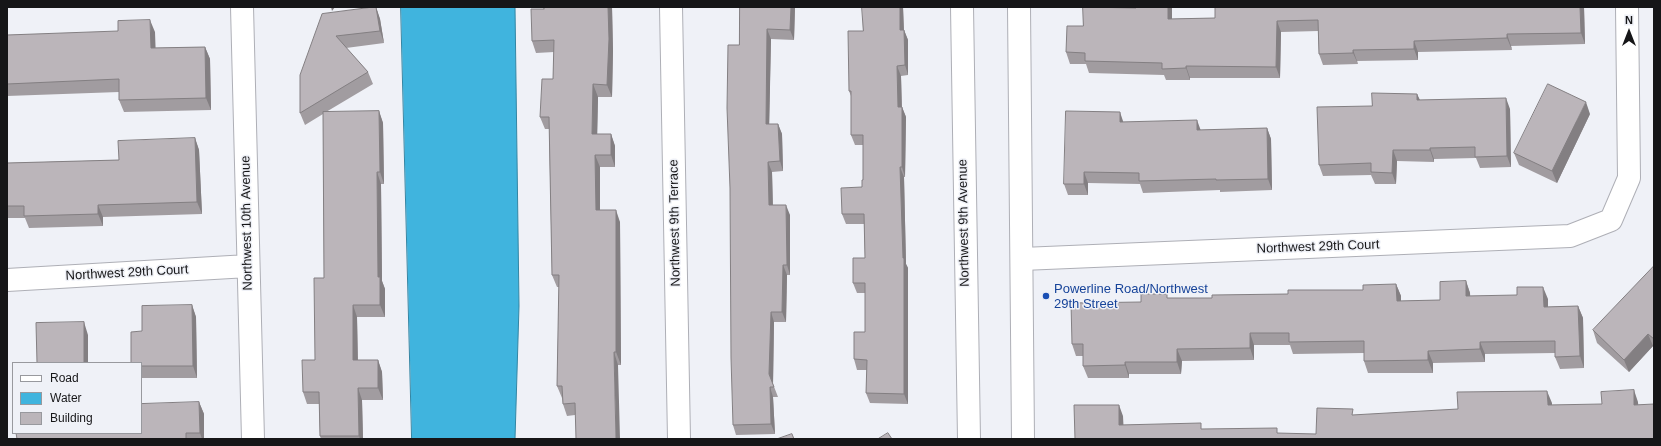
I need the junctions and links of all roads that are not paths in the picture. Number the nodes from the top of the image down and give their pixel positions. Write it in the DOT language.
graph roads {
  1 [pos="242,7"];
  2 [pos="671,7"];
  3 [pos="962,7"];
  4 [pos="1019,7"];
  5 [pos="1627,7"];
  6 [pos="1022,259"];
  7 [pos="248,266"];
  8 [pos="7,280"];
  9 [pos="252,439"];
  10 [pos="679,439"];
  11 [pos="969,439"];
  12 [pos="1023,439"];
  1 -- 7 [label="street, Northwest 10th Avenue"];
  2 -- 10 [label="street, Northwest 9th Terrace"];
  3 -- 11 [label="street, Northwest 9th Avenue"];
  4 -- 6 [label="street"];
  5 -- 6 [label="street, Northwest 29th Court"];
  6 -- 12 [label="street"];
  7 -- 8 [label="street, Northwest 29th Court"];
  7 -- 9 [label="street, Northwest 10th Avenue"];
}
